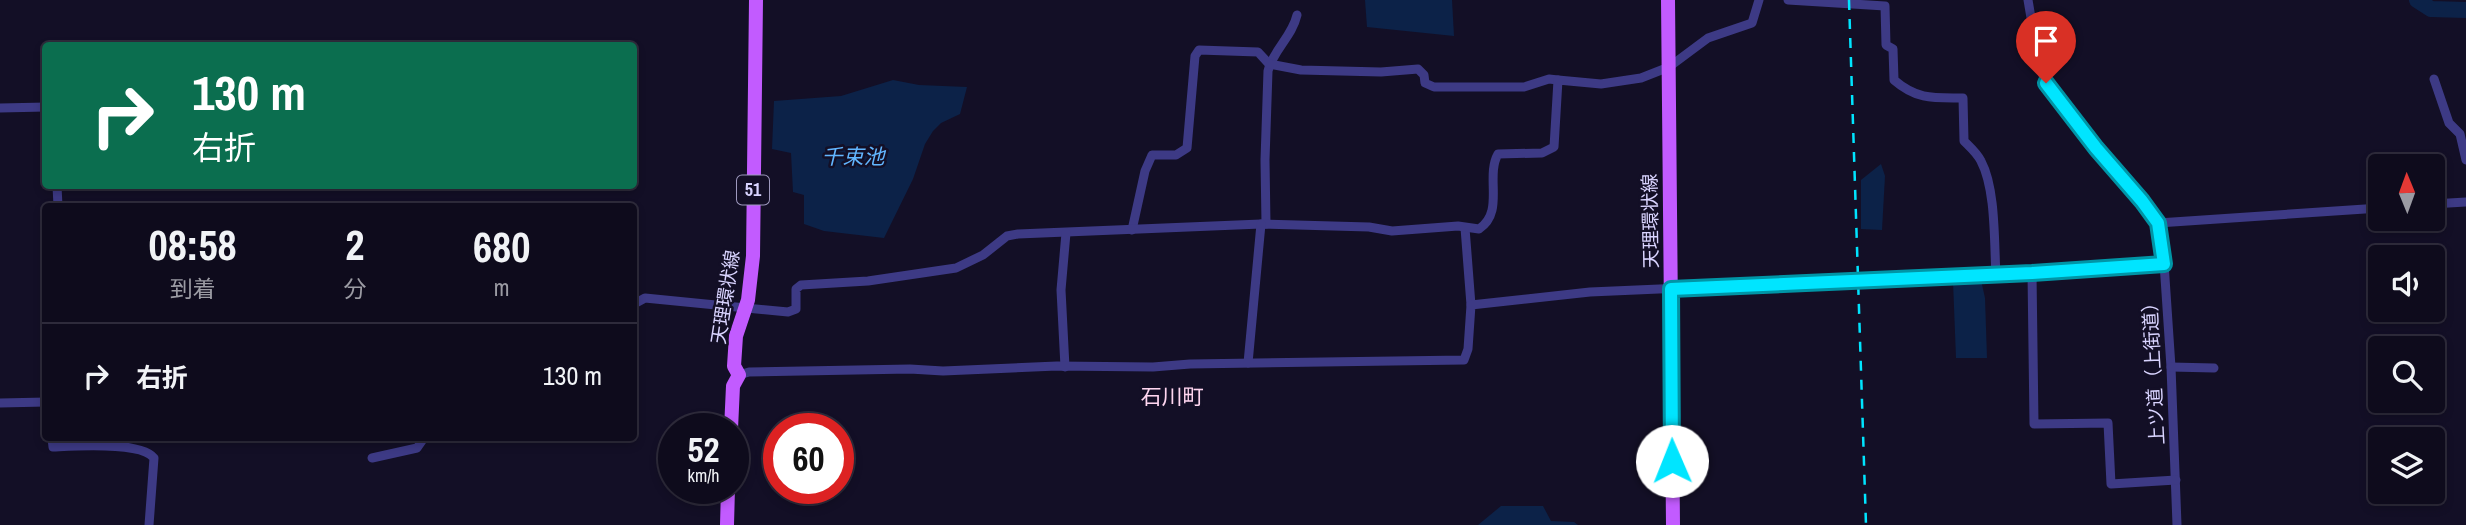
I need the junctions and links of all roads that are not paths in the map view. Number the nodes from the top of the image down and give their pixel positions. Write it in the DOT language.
graph roads {
  1 [pos="756,0"];
  2 [pos="1668,0"];
  3 [pos="1759,0"];
  4 [pos="1788,0"];
  5 [pos="2028,0"];
  6 [pos="1297,15"];
  7 [pos="1269,64"];
  8 [pos="1669,67"];
  9 [pos="2434,79"];
  10 [pos="1558,80"];
  11 [pos="42,107"];
  12 [pos="0,108"];
  13 [pos="2466,160"];
  14 [pos="2466,201"];
  15 [pos="2445,203"];
  16 [pos="2368,209"];
  17 [pos="2158,223"];
  18 [pos="1263,224"];
  19 [pos="1465,228"];
  20 [pos="1132,230"];
  21 [pos="1066,233"];
  22 [pos="2164,264"];
  23 [pos="2032,273"];
  24 [pos="1996,275"];
  25 [pos="1671,289"];
  26 [pos="637,302"];
  27 [pos="1471,305"];
  28 [pos="743,309"];
  29 [pos="1248,363"];
  30 [pos="1065,367"];
  31 [pos="2171,368"];
  32 [pos="2214,368"];
  33 [pos="739,375"];
  34 [pos="42,402"];
  35 [pos="0,403"];
  36 [pos="732,413"];
  37 [pos="52,441"];
  38 [pos="422,441"];
  39 [pos="126,442"];
  40 [pos="372,458"];
  41 [pos="2176,480"];
  42 [pos="728,504"];
  43 [pos="149,525"];
  44 [pos="727,525"];
  45 [pos="1673,525"];
  46 [pos="2177,525"];
  1 -- 28 [label="main road, 天理環状線 / 51"];
  2 -- 8 [label="main road, 天理環状線"];
  3 -- 8 [label="street"];
  4 -- 24 [label="street"];
  5 -- 17 [label="street, 上ツ道（上街道）"];
  6 -- 7 [label="street"];
  7 -- 10 [label="street"];
  7 -- 18 [label="street"];
  7 -- 20 [label="street"];
  8 -- 10 [label="street"];
  8 -- 25 [label="main road, 天理環状線"];
  9 -- 13 [label="street"];
  10 -- 19 [label="street"];
  11 -- 12 [label="street"];
  14 -- 15 [label="street"];
  16 -- 17 [label="street"];
  17 -- 22 [label="street, 上ツ道（上街道）"];
  18 -- 19 [label="street"];
  18 -- 20 [label="street"];
  18 -- 29 [label="street"];
  19 -- 27 [label="street"];
  20 -- 21 [label="street"];
  21 -- 28 [label="street"];
  21 -- 30 [label="street"];
  22 -- 23 [label="street"];
  22 -- 31 [label="street, 上ツ道（上街道）"];
  23 -- 24 [label="street"];
  23 -- 41 [label="street"];
  24 -- 25 [label="street"];
  25 -- 27 [label="street"];
  25 -- 45 [label="main road, 天理環状線"];
  26 -- 28 [label="street"];
  27 -- 29 [label="street"];
  28 -- 33 [label="main road, 天理環状線 / 51"];
  29 -- 30 [label="street"];
  30 -- 33 [label="street"];
  31 -- 32 [label="street"];
  31 -- 41 [label="street, 上ツ道（上街道）"];
  33 -- 36 [label="main road, 天理環状線 / 51"];
  34 -- 35 [label="street"];
  37 -- 39 [label="street"];
  38 -- 40 [label="street"];
  39 -- 43 [label="street"];
  41 -- 46 [label="street, 上ツ道（上街道）"];
  42 -- 44 [label="main road"];
}
